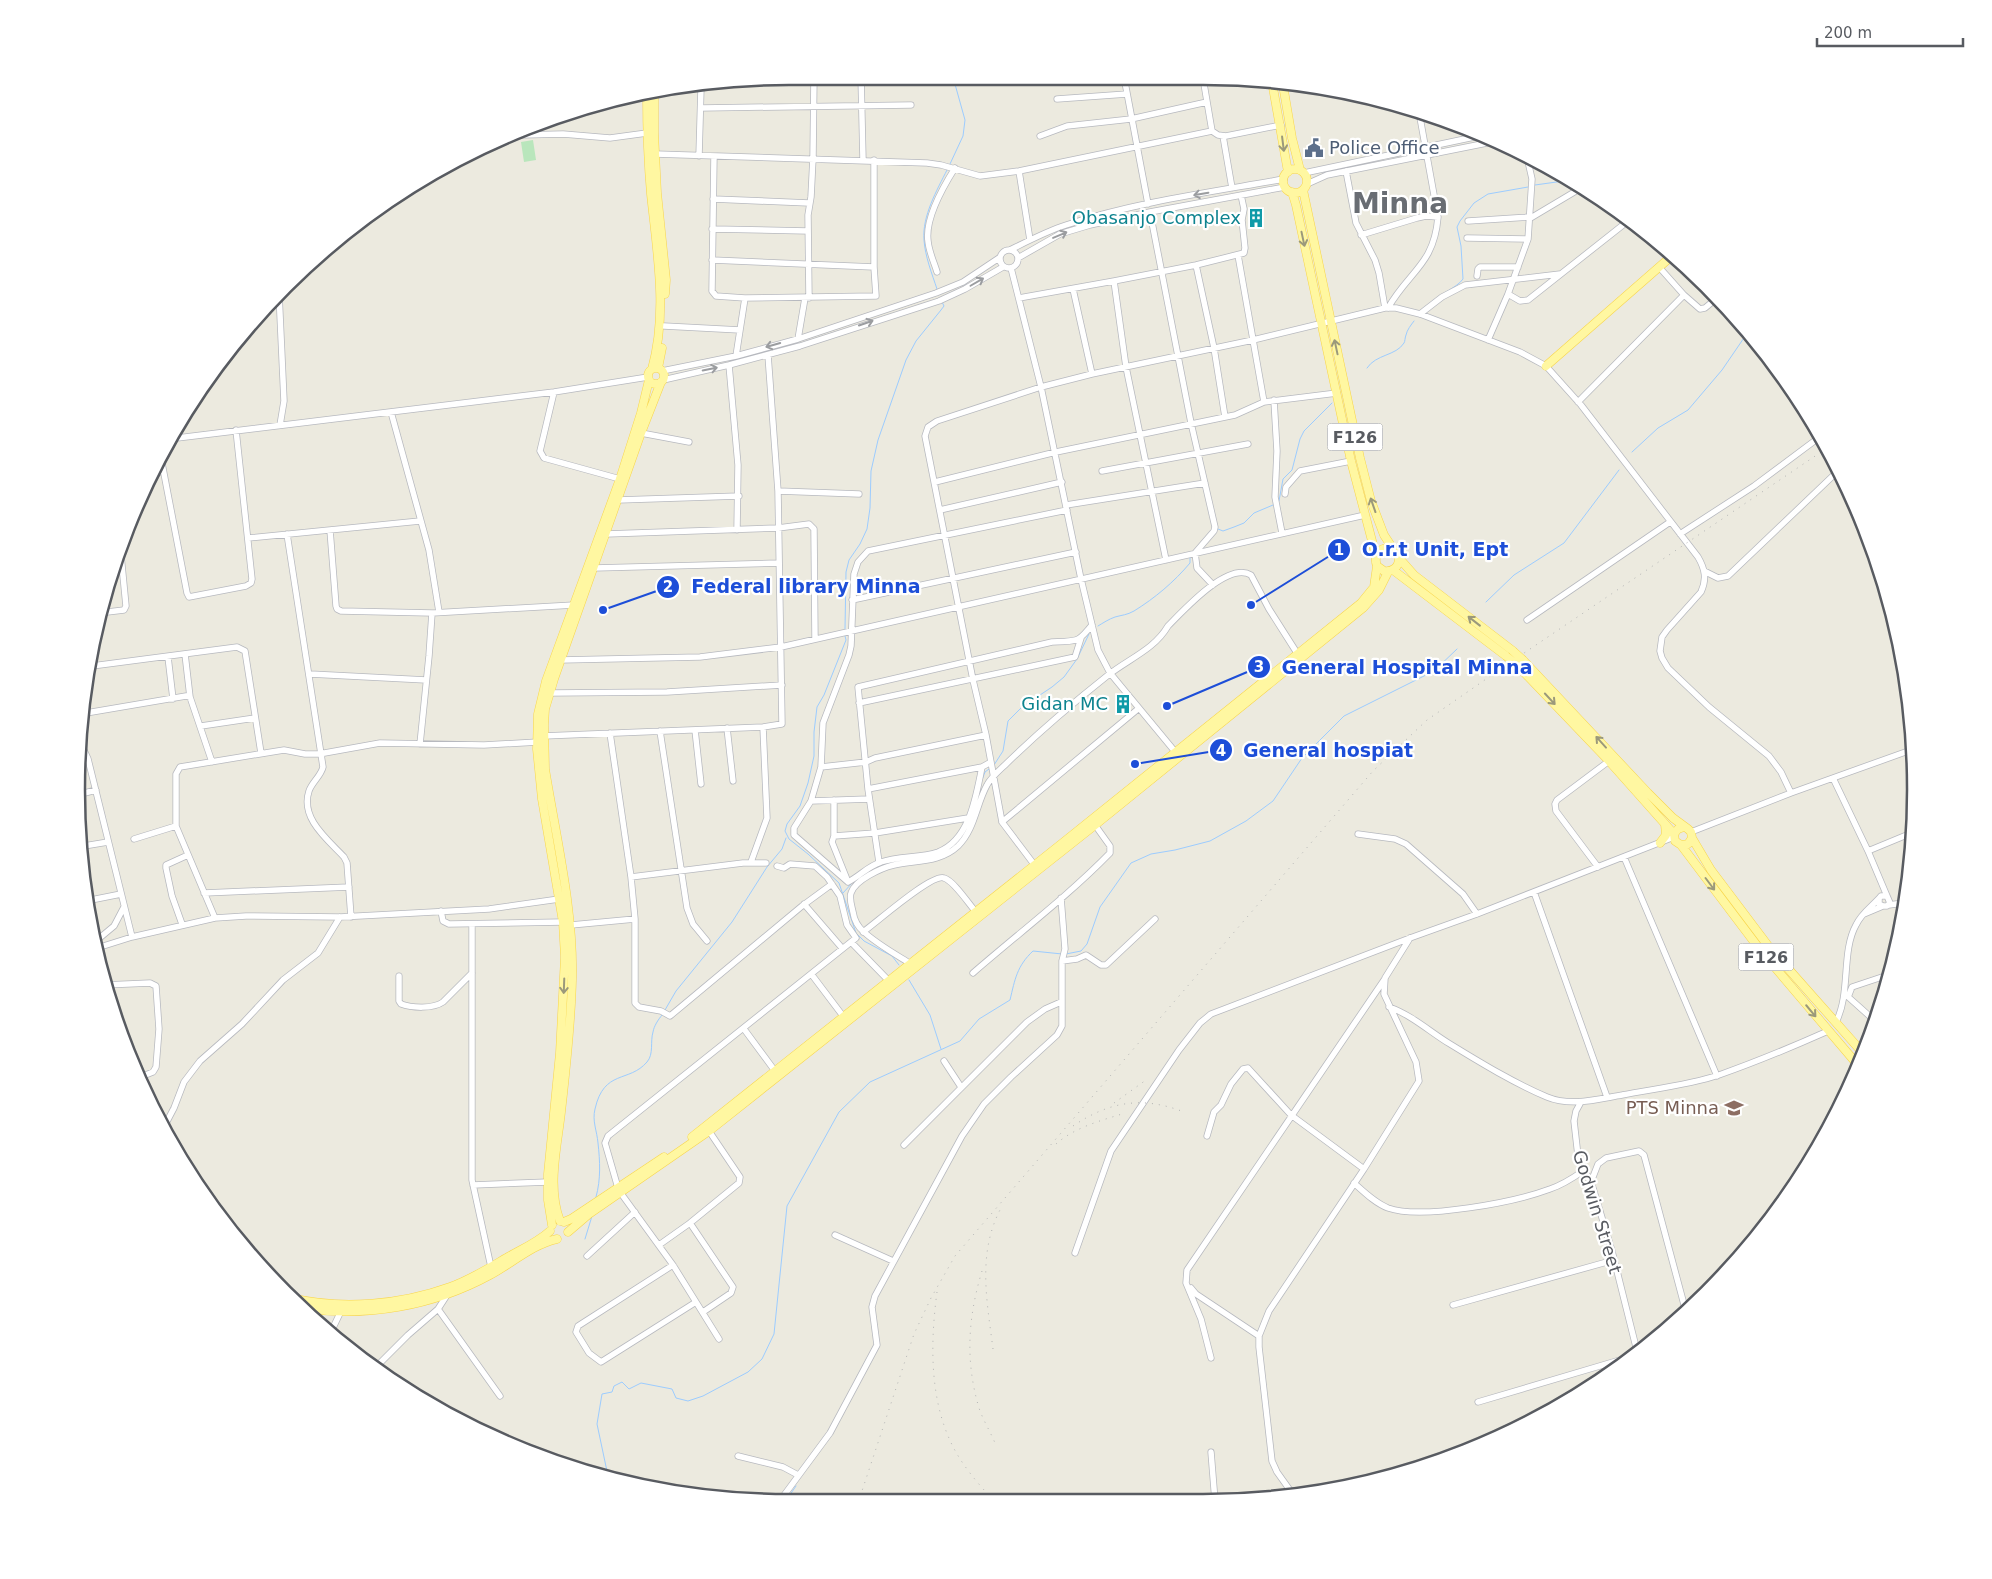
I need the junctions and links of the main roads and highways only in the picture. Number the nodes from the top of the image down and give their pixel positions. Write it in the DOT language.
graph roads {
  1 [pos="1274,89"];
  2 [pos="1284,90"];
  3 [pos="654,99"];
  4 [pos="648,100"];
  5 [pos="1302,172"];
  6 [pos="1287,182"];
  7 [pos="1305,187"];
  8 [pos="1667,260"];
  9 [pos="1546,366"];
  10 [pos="657,369"];
  11 [pos="648,379"];
  12 [pos="662,381"];
  13 [pos="1392,549"];
  14 [pos="1376,556"];
  15 [pos="1399,558"];
  16 [pos="1377,566"];
  17 [pos="1390,571"];
  18 [pos="1519,662"];
  19 [pos="540,739"];
  20 [pos="1177,754"];
  21 [pos="1665,824"];
  22 [pos="1684,827"];
  23 [pos="1691,835"];
  24 [pos="1674,836"];
  25 [pos="1660,843"];
  26 [pos="1681,845"];
  27 [pos="1036,868"];
  28 [pos="567,924"];
  29 [pos="845,1019"];
  30 [pos="1858,1047"];
  31 [pos="1853,1059"];
  32 [pos="619,1190"];
  33 [pos="595,1205"];
  34 [pos="562,1222"];
  35 [pos="551,1228"];
  36 [pos="568,1232"];
  37 [pos="557,1239"];
  38 [pos="305,1300"];
  39 [pos="314,1309"];
  1 -- 6 [label="main road, F126, one-way"];
  2 -- 5 [label="main road, F126"];
  3 -- 10 [label="main road"];
  4 -- 10 [label="main road"];
  5 -- 6 [label="main road"];
  5 -- 7 [label="main road, F126"];
  6 -- 7 [label="main road"];
  6 -- 14 [label="main road, F126, one-way"];
  13 -- 7 [label="main road, F126, one-way"];
  8 -- 9 [label="main road"];
  10 -- 11 [label="main road"];
  10 -- 12 [label="main road"];
  11 -- 12 [label="main road"];
  11 -- 19 [label="main road"];
  12 -- 19 [label="main road"];
  13 -- 14 [label="main road"];
  13 -- 15 [label="main road, F126"];
  14 -- 16 [label="main road, F126"];
  15 -- 17 [label="main road"];
  18 -- 15 [label="main road, F126, one-way, bridge"];
  16 -- 17 [label="main road, F126"];
  16 -- 20 [label="main road"];
  17 -- 18 [label="main road, F126, bridge"];
  17 -- 20 [label="main road"];
  18 -- 21 [label="main road, F126, one-way"];
  22 -- 18 [label="main road, F126, one-way"];
  19 -- 28 [label="main road"];
  19 -- 28 [label="main road"];
  20 -- 27 [label="main road"];
  20 -- 27 [label="main road"];
  21 -- 24 [label="main road, F126"];
  21 -- 25 [label="main road"];
  22 -- 23 [label="main road, F126"];
  22 -- 24 [label="main road"];
  23 -- 26 [label="main road"];
  23 -- 30 [label="main road, F126"];
  24 -- 26 [label="main road, F126"];
  26 -- 31 [label="main road, F126, one-way"];
  27 -- 29 [label="main road"];
  27 -- 29 [label="main road"];
  28 -- 34 [label="main road"];
  28 -- 35 [label="main road, one-way"];
  29 -- 32 [label="main road"];
  29 -- 32 [label="main road"];
  32 -- 33 [label="main road"];
  33 -- 34 [label="main road"];
  33 -- 36 [label="main road"];
  34 -- 35 [label="main road"];
  34 -- 36 [label="main road"];
  35 -- 37 [label="main road"];
  35 -- 38 [label="main road"];
  36 -- 37 [label="main road"];
  37 -- 39 [label="main road"];
}
